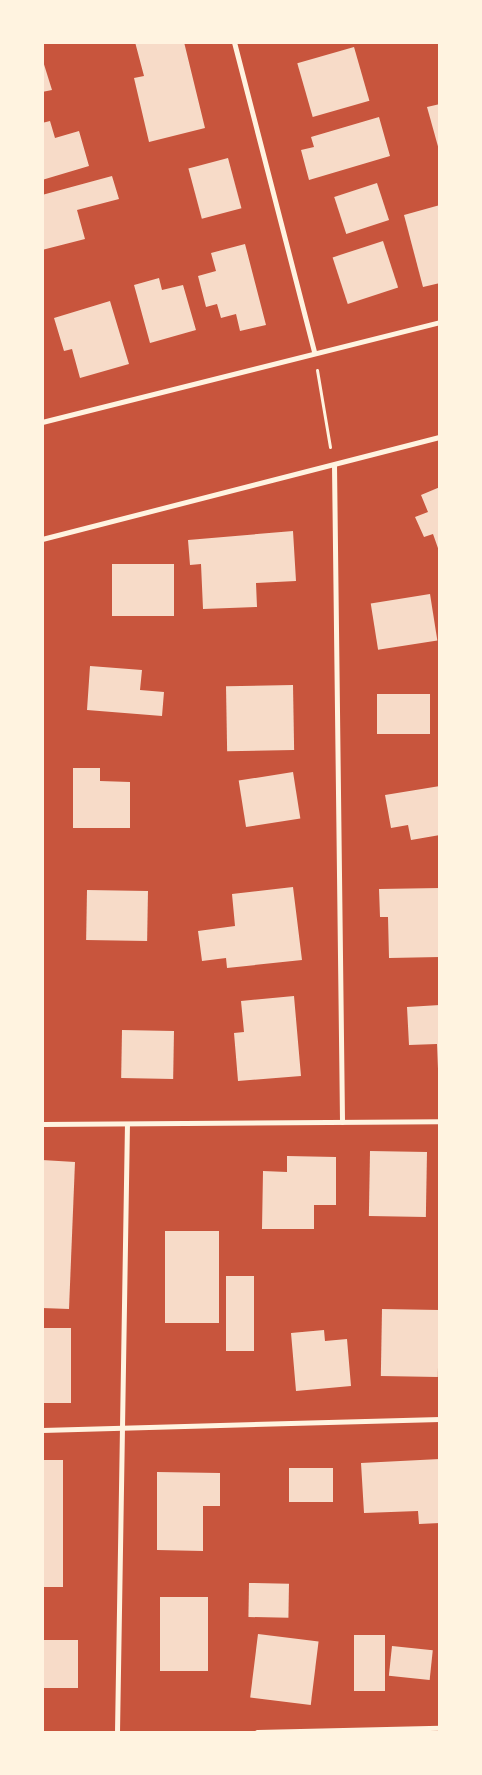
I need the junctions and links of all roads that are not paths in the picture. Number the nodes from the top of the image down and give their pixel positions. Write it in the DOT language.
graph roads {
  1 [pos="234,42"];
  2 [pos="440,322"];
  3 [pos="314,352"];
  4 [pos="42,422"];
  5 [pos="440,437"];
  6 [pos="334,465"];
  7 [pos="42,539"];
  8 [pos="440,1121"];
  9 [pos="342,1122"];
  10 [pos="42,1124"];
  11 [pos="127,1124"];
  12 [pos="440,1419"];
  13 [pos="122,1429"];
  14 [pos="42,1430"];
  15 [pos="440,1728"];
  16 [pos="117,1732"];
  17 [pos="257,1732"];
  1 -- 3 [label="street"];
  2 -- 3 [label="street"];
  3 -- 4 [label="street"];
  5 -- 6 [label="street"];
  6 -- 7 [label="street"];
  6 -- 9 [label="street"];
  8 -- 9 [label="street"];
  9 -- 11 [label="street"];
  10 -- 11 [label="street"];
  11 -- 13 [label="street"];
  12 -- 13 [label="street"];
  13 -- 14 [label="street"];
  13 -- 16 [label="street"];
  15 -- 17 [label="street"];
}
